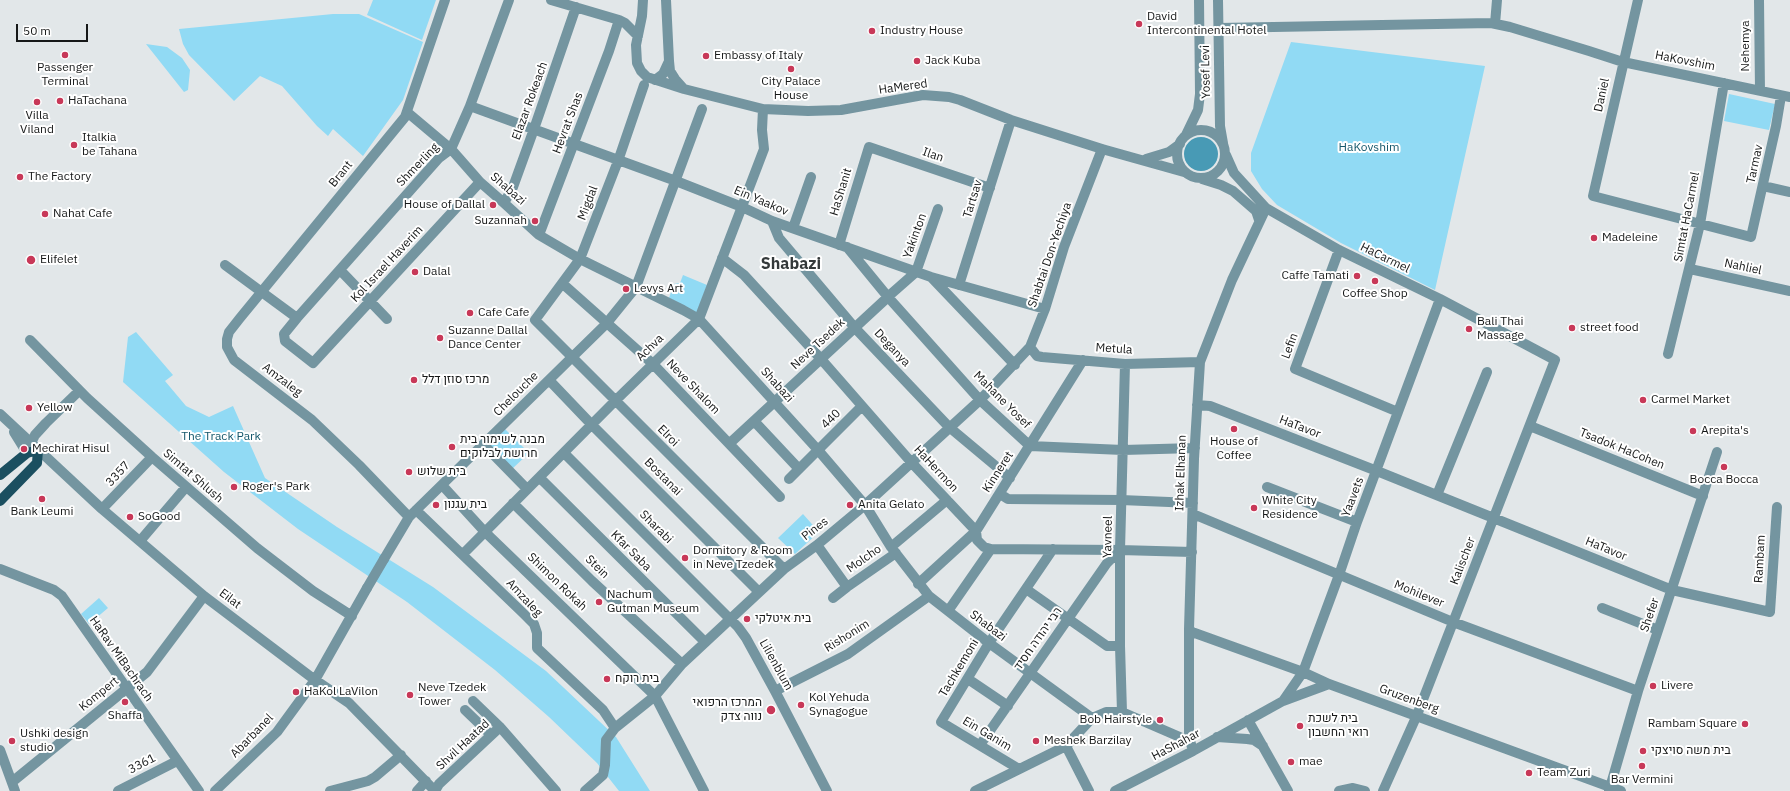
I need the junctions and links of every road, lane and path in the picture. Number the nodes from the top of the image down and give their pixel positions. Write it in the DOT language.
graph roads {
  1 [pos="445,0"];
  2 [pos="509,0"];
  3 [pos="551,0"];
  4 [pos="643,0"];
  5 [pos="666,0"];
  6 [pos="1199,0"];
  7 [pos="1218,0"];
  8 [pos="1497,0"];
  9 [pos="1638,0"];
  10 [pos="1759,0"];
  11 [pos="576,7"];
  12 [pos="619,20"];
  13 [pos="1495,24"];
  14 [pos="1218,28"];
  15 [pos="638,36"];
  16 [pos="669,61"];
  17 [pos="1623,62"];
  18 [pos="655,80"];
  19 [pos="1724,83"];
  20 [pos="644,85"];
  21 [pos="684,89"];
  22 [pos="1760,91"];
  23 [pos="1786,96"];
  24 [pos="470,106"];
  25 [pos="702,109"];
  26 [pos="763,109"];
  27 [pos="407,112"];
  28 [pos="1011,120"];
  29 [pos="534,129"];
  30 [pos="1183,139"];
  31 [pos="574,143"];
  32 [pos="1223,143"];
  33 [pos="869,147"];
  34 [pos="451,149"];
  35 [pos="1102,149"];
  36 [pos="1226,154"];
  37 [pos="1142,160"];
  38 [pos="618,161"];
  39 [pos="1184,172"];
  40 [pos="811,177"];
  41 [pos="1202,179"];
  42 [pos="676,181"];
  43 [pos="480,182"];
  44 [pos="1763,186"];
  45 [pos="990,188"];
  46 [pos="1790,192"];
  47 [pos="504,202"];
  48 [pos="742,207"];
  49 [pos="1266,208"];
  50 [pos="938,210"];
  51 [pos="1259,220"];
  52 [pos="772,221"];
  53 [pos="1700,224"];
  54 [pos="793,228"];
  55 [pos="538,235"];
  56 [pos="843,246"];
  57 [pos="1338,250"];
  58 [pos="722,258"];
  59 [pos="580,259"];
  60 [pos="225,265"];
  61 [pos="1690,269"];
  62 [pos="340,270"];
  63 [pos="916,272"];
  64 [pos="931,278"];
  65 [pos="563,284"];
  66 [pos="959,285"];
  67 [pos="636,287"];
  68 [pos="1790,291"];
  69 [pos="261,292"];
  70 [pos="890,295"];
  71 [pos="1440,299"];
  72 [pos="372,301"];
  73 [pos="1045,310"];
  74 [pos="297,318"];
  75 [pos="387,319"];
  76 [pos="699,319"];
  77 [pos="535,320"];
  78 [pos="606,324"];
  79 [pos="855,328"];
  80 [pos="30,340"];
  81 [pos="227,347"];
  82 [pos="1030,347"];
  83 [pos="1668,354"];
  84 [pos="572,357"];
  85 [pos="821,359"];
  86 [pos="1083,360"];
  87 [pos="1555,360"];
  88 [pos="1200,362"];
  89 [pos="313,363"];
  90 [pos="653,364"];
  91 [pos="1125,364"];
  92 [pos="1015,365"];
  93 [pos="1487,372"];
  94 [pos="549,380"];
  95 [pos="79,391"];
  96 [pos="980,400"];
  97 [pos="615,401"];
  98 [pos="775,402"];
  99 [pos="1198,405"];
  100 [pos="862,406"];
  101 [pos="1398,412"];
  102 [pos="0,414"];
  103 [pos="754,421"];
  104 [pos="10,425"];
  105 [pos="592,425"];
  106 [pos="1530,426"];
  107 [pos="949,427"];
  108 [pos="730,444"];
  109 [pos="484,445"];
  110 [pos="34,446"];
  111 [pos="1030,446"];
  112 [pos="1195,448"];
  113 [pos="818,450"];
  114 [pos="1123,450"];
  115 [pos="1718,452"];
  116 [pos="27,453"];
  117 [pos="564,453"];
  118 [pos="152,457"];
  119 [pos="911,462"];
  120 [pos="798,469"];
  121 [pos="1377,471"];
  122 [pos="0,475"];
  123 [pos="540,478"];
  124 [pos="1010,478"];
  125 [pos="789,479"];
  126 [pos="442,485"];
  127 [pos="186,487"];
  128 [pos="1267,487"];
  129 [pos="527,489"];
  130 [pos="1000,494"];
  131 [pos="1437,494"];
  132 [pos="1703,496"];
  133 [pos="780,497"];
  134 [pos="947,500"];
  135 [pos="1121,500"];
  136 [pos="0,501"];
  137 [pos="513,503"];
  138 [pos="1193,503"];
  139 [pos="865,505"];
  140 [pos="1776,506"];
  141 [pos="102,509"];
  142 [pos="412,513"];
  143 [pos="1193,514"];
  144 [pos="1494,519"];
  145 [pos="1356,522"];
  146 [pos="484,531"];
  147 [pos="976,531"];
  148 [pos="140,541"];
  149 [pos="817,545"];
  150 [pos="991,549"];
  151 [pos="1053,549"];
  152 [pos="894,550"];
  153 [pos="1120,550"];
  154 [pos="1192,552"];
  155 [pos="463,554"];
  156 [pos="0,569"];
  157 [pos="784,569"];
  158 [pos="1339,575"];
  159 [pos="918,584"];
  160 [pos="847,587"];
  161 [pos="1026,589"];
  162 [pos="1672,590"];
  163 [pos="759,592"];
  164 [pos="204,596"];
  165 [pos="929,596"];
  166 [pos="833,598"];
  167 [pos="1602,608"];
  168 [pos="948,611"];
  169 [pos="1770,612"];
  170 [pos="352,616"];
  171 [pos="730,619"];
  172 [pos="1068,619"];
  173 [pos="1453,622"];
  174 [pos="1189,629"];
  175 [pos="1658,630"];
  176 [pos="706,642"];
  177 [pos="989,644"];
  178 [pos="1120,646"];
  179 [pos="682,664"];
  180 [pos="1303,672"];
  181 [pos="1030,673"];
  182 [pos="968,679"];
  183 [pos="315,680"];
  184 [pos="1330,684"];
  185 [pos="126,689"];
  186 [pos="776,691"];
  187 [pos="1638,691"];
  188 [pos="655,696"];
  189 [pos="473,701"];
  190 [pos="1283,701"];
  191 [pos="1008,706"];
  192 [pos="465,710"];
  193 [pos="1122,712"];
  194 [pos="1417,715"];
  195 [pos="1092,718"];
  196 [pos="941,722"];
  197 [pos="1250,722"];
  198 [pos="500,727"];
  199 [pos="616,728"];
  200 [pos="491,735"];
  201 [pos="1218,737"];
  202 [pos="1189,741"];
  203 [pos="980,746"];
  204 [pos="1066,746"];
  205 [pos="1264,747"];
  206 [pos="1193,751"];
  207 [pos="0,752"];
  208 [pos="400,755"];
  209 [pos="178,761"];
  210 [pos="1019,769"];
  211 [pos="426,781"];
  212 [pos="14,786"];
  213 [pos="1286,789"];
  214 [pos="1610,789"];
  215 [pos="218,790"];
  216 [pos="118,791"];
  217 [pos="199,791"];
  218 [pos="330,791"];
  219 [pos="417,791"];
  220 [pos="435,791"];
  221 [pos="556,791"];
  222 [pos="585,791"];
  223 [pos="704,791"];
  224 [pos="827,791"];
  225 [pos="976,791"];
  226 [pos="1089,791"];
  227 [pos="1115,791"];
  228 [pos="1339,791"];
  229 [pos="1365,791"];
  230 [pos="1383,791"];
  231 [pos="1621,791"];
  1 -- 27 [label="street, Brant"];
  2 -- 24 [label="street, Shmerling"];
  3 -- 11 [label="street"];
  4 -- 15 [label="street"];
  5 -- 16 [label="street"];
  6 -- 30 [label="street, Yosef Levi"];
  7 -- 14 [label="street, Yosef Levi"];
  8 -- 13 [label="street"];
  9 -- 17 [label="street, Daniel"];
  10 -- 22 [label="street, Nehemya"];
  11 -- 12 [label="street"];
  11 -- 29 [label="street, Elazar Rokeach"];
  12 -- 15 [label="street"];
  12 -- 31 [label="street, Hevrat Shas"];
  13 -- 14 [label="street, HaKovshim"];
  13 -- 17 [label="street, HaKovshim"];
  14 -- 32 [label="street, Yosef Levi"];
  15 -- 18 [label="street"];
  16 -- 18 [label="street"];
  16 -- 21 [label="street"];
  17 -- 19 [label="street, HaKovshim"];
  17 -- 53 [label="street, Daniel"];
  18 -- 21 [label="street, HaMered"];
  19 -- 22 [label="street, HaKovshim"];
  19 -- 53 [label="street, Simtat HaCarmel"];
  20 -- 38 [label="street, Migdal"];
  21 -- 26 [label="street, HaMered"];
  22 -- 23 [label="street, HaKovshim"];
  23 -- 44 [label="street, Tarmav"];
  24 -- 29 [label="street, Ein Yaakov"];
  24 -- 34 [label="street, Shmerling"];
  25 -- 42 [label="street, Chelouche"];
  26 -- 28 [label="street, HaMered"];
  26 -- 48 [label="street, Achva"];
  27 -- 34 [label="street, Shabazi"];
  27 -- 69 [label="street, Brant"];
  28 -- 35 [label="street, HaMered"];
  28 -- 45 [label="street, Tartsav"];
  29 -- 31 [label="street, Ein Yaakov"];
  29 -- 47 [label="street, Elazar Rokeach"];
  30 -- 32 [label="street"];
  30 -- 37 [label="street, HaMered"];
  30 -- 39 [label="street"];
  31 -- 38 [label="street, Ein Yaakov"];
  31 -- 55 [label="street, Hevrat Shas"];
  32 -- 36 [label="street"];
  33 -- 45 [label="street, Ilan"];
  33 -- 56 [label="street, HaShanit"];
  34 -- 43 [label="street, Shabazi"];
  34 -- 62 [label="street, Shmerling"];
  35 -- 37 [label="street, HaMered"];
  35 -- 73 [label="street, Shabtai Don-Yechiya"];
  36 -- 41 [label="street"];
  36 -- 49 [label="street, HaCarmel"];
  37 -- 39 [label="street, HaMered"];
  38 -- 42 [label="street, Ein Yaakov"];
  38 -- 59 [label="street, Migdal"];
  39 -- 41 [label="street"];
  40 -- 54 [label="street"];
  41 -- 51 [label="street"];
  42 -- 48 [label="street, Ein Yaakov"];
  42 -- 67 [label="street, Chelouche"];
  43 -- 47 [label="street, Shabazi"];
  43 -- 72 [label="street, Kol Israel Haverim"];
  44 -- 46 [label="street"];
  44 -- 53 [label="street, Tarmav"];
  45 -- 66 [label="street, Tartsav"];
  47 -- 55 [label="street, Shabazi"];
  48 -- 52 [label="street, Ein Yaakov"];
  48 -- 58 [label="street, Achva"];
  49 -- 51 [label="street, Izhak Elhanan"];
  49 -- 57 [label="street, HaCarmel"];
  50 -- 63 [label="street, Yakinton"];
  51 -- 88 [label="street, Izhak Elhanan"];
  52 -- 54 [label="street, Ein Yaakov"];
  52 -- 79 [label="street, Deganya"];
  53 -- 61 [label="street, Simtat HaCarmel"];
  54 -- 56 [label="street, Ein Yaakov"];
  55 -- 59 [label="street, Shabazi"];
  56 -- 63 [label="street, Ein Yaakov"];
  56 -- 70 [label="street, Mahane Yosef"];
  57 -- 71 [label="street, HaCarmel"];
  57 -- 101 [label="street, Lefin"];
  58 -- 76 [label="street, Achva"];
  58 -- 85 [label="street, HaHermon"];
  59 -- 65 [label="street, Migdal"];
  59 -- 67 [label="street, Shabazi"];
  60 -- 69 [label="street"];
  61 -- 68 [label="street, Nahliel"];
  61 -- 83 [label="street, Simtat HaCarmel"];
  62 -- 72 [label="street"];
  62 -- 74 [label="street, Shmerling"];
  63 -- 64 [label="street, Ein Yaakov"];
  63 -- 70 [label="street, Neve Tsedek"];
  64 -- 66 [label="street, Ein Yaakov"];
  64 -- 92 [label="street"];
  65 -- 77 [label="street, Migdal"];
  65 -- 78 [label="street, Neve Shalom"];
  66 -- 73 [label="street, Ein Yaakov"];
  67 -- 76 [label="street, Shabazi"];
  67 -- 78 [label="street, Chelouche"];
  69 -- 74 [label="street"];
  69 -- 81 [label="street, Brant"];
  70 -- 79 [label="street, Neve Tsedek"];
  70 -- 96 [label="street, Mahane Yosef"];
  71 -- 87 [label="street, HaCarmel"];
  71 -- 101 [label="street, Yaavets"];
  72 -- 75 [label="street"];
  72 -- 89 [label="street, Kol Israel Haverim"];
  73 -- 82 [label="street, Shabtai Don-Yechiya"];
  74 -- 89 [label="street, Shmerling"];
  76 -- 90 [label="street, Achva"];
  76 -- 98 [label="street, Shabazi"];
  77 -- 84 [label="street, Elroi"];
  78 -- 84 [label="street, Chelouche"];
  78 -- 90 [label="street, Neve Shalom"];
  79 -- 85 [label="street, Neve Tsedek"];
  79 -- 107 [label="street, Deganya"];
  80 -- 95 [label="street, Simtat Shlush"];
  81 -- 142 [label="street, Amzaleg"];
  82 -- 86 [label="street, Metula"];
  82 -- 92 [label="street, Shabtai Don-Yechiya"];
  84 -- 94 [label="street, Chelouche"];
  84 -- 97 [label="street, Elroi"];
  85 -- 98 [label="street, Neve Tsedek"];
  85 -- 100 [label="street, HaHermon"];
  86 -- 91 [label="street, Metula"];
  86 -- 111 [label="street, Kinneret"];
  87 -- 106 [label="street, Kalischer"];
  88 -- 91 [label="street, Metula"];
  88 -- 99 [label="street, Izhak Elhanan"];
  90 -- 97 [label="street, Achva"];
  90 -- 108 [label="street, Neve Shalom"];
  91 -- 114 [label="street, Yavneel"];
  92 -- 96 [label="street, Pines"];
  93 -- 131 [label="street"];
  94 -- 105 [label="street, Bostanai"];
  94 -- 109 [label="street, Chelouche"];
  95 -- 110 [label="street"];
  95 -- 118 [label="street, Simtat Shlush"];
  96 -- 107 [label="street, Pines"];
  96 -- 111 [label="street, Mahane Yosef"];
  97 -- 105 [label="street, Achva"];
  97 -- 157 [label="street, Elroi"];
  98 -- 103 [label="street, Neve Tsedek"];
  98 -- 113 [label="street, Shabazi"];
  99 -- 112 [label="street, Izhak Elhanan"];
  99 -- 121 [label="street, HaTavor"];
  100 -- 113 [label="street, 440"];
  100 -- 119 [label="street, HaHermon"];
  101 -- 121 [label="street, Yaavets"];
  102 -- 104 [label="street, Eilat"];
  103 -- 108 [label="street, Neve Tsedek"];
  103 -- 120 [label="street"];
  104 -- 110 [label="street, Eilat"];
  104 -- 116 [label="street, Eilat"];
  105 -- 117 [label="street, Achva"];
  105 -- 163 [label="street, Bostanai"];
  106 -- 132 [label="street, Tsadok HaCohen"];
  106 -- 144 [label="street, Kalischer"];
  107 -- 119 [label="street, Pines"];
  107 -- 124 [label="street, Deganya"];
  108 -- 133 [label="street, Neve Shalom"];
  109 -- 126 [label="street, Chelouche"];
  109 -- 129 [label="street"];
  110 -- 116 [label="main road"];
  110 -- 136 [label="main road"];
  110 -- 141 [label="street, Eilat"];
  111 -- 114 [label="street, Mahane Yosef"];
  111 -- 124 [label="street, Kinneret"];
  112 -- 114 [label="street, Mahane Yosef"];
  112 -- 138 [label="street, Izhak Elhanan"];
  113 -- 120 [label="street, 440"];
  113 -- 139 [label="street, Shabazi"];
  114 -- 135 [label="street, Yavneel"];
  115 -- 132 [label="street, Shefer"];
  116 -- 122 [label="main road"];
  117 -- 123 [label="street, Achva"];
  117 -- 171 [label="street, Sharabi"];
  118 -- 127 [label="street, Simtat Shlush"];
  118 -- 141 [label="street, 3357"];
  119 -- 134 [label="street, HaHermon"];
  119 -- 139 [label="street, Pines"];
  120 -- 125 [label="street"];
  121 -- 131 [label="street, HaTavor"];
  121 -- 145 [label="street, Yaavets"];
  123 -- 129 [label="street, Achva"];
  123 -- 176 [label="street, Kfar Saba"];
  124 -- 130 [label="street, Kinneret"];
  126 -- 142 [label="street, Chelouche"];
  126 -- 146 [label="street, Shimon Rokah"];
  127 -- 148 [label="street"];
  127 -- 170 [label="street, Simtat Shlush"];
  128 -- 145 [label="street"];
  129 -- 137 [label="street, Achva"];
  130 -- 135 [label="street"];
  130 -- 147 [label="street, Kinneret"];
  131 -- 144 [label="street, HaTavor"];
  132 -- 162 [label="street, Shefer"];
  134 -- 147 [label="street, HaHermon"];
  134 -- 152 [label="street, Molcho"];
  135 -- 138 [label="street"];
  135 -- 153 [label="street, Yavneel"];
  137 -- 146 [label="street, Achva"];
  137 -- 179 [label="street, Stein"];
  138 -- 143 [label="street, Izhak Elhanan"];
  139 -- 149 [label="street, Pines"];
  139 -- 152 [label="street, Shabazi"];
  140 -- 169 [label="street, Rambam"];
  141 -- 148 [label="street, Eilat"];
  142 -- 155 [label="street, Amzaleg"];
  142 -- 170 [label="street, Chelouche, bridge"];
  143 -- 154 [label="street, Izhak Elhanan"];
  143 -- 158 [label="street, Mohilever"];
  144 -- 162 [label="street, HaTavor"];
  144 -- 173 [label="street, Kalischer"];
  145 -- 158 [label="street, Yaavets"];
  146 -- 155 [label="street, Achva"];
  146 -- 188 [label="street, Shimon Rokah"];
  147 -- 150 [label="street, HaHermon"];
  147 -- 159 [label="street, Kinneret"];
  148 -- 164 [label="street, Eilat"];
  149 -- 157 [label="street, Pines"];
  149 -- 160 [label="street, Molcho"];
  150 -- 151 [label="street"];
  150 -- 168 [label="street"];
  151 -- 153 [label="street"];
  151 -- 161 [label="street, Tachkemoni"];
  152 -- 159 [label="street, Shabazi"];
  152 -- 160 [label="street, Molcho"];
  153 -- 154 [label="street"];
  153 -- 172 [label="street, רבי יהודה חסיד"];
  153 -- 178 [label="street, Yavneel"];
  154 -- 174 [label="street, Izhak Elhanan"];
  155 -- 199 [label="street, Amzaleg"];
  156 -- 185 [label="street, HaRav MiBachrach"];
  157 -- 163 [label="street, Pines"];
  158 -- 173 [label="street, Mohilever"];
  158 -- 180 [label="street, Yaavets"];
  159 -- 165 [label="street, Shabazi"];
  160 -- 166 [label="street, Molcho"];
  161 -- 172 [label="street"];
  161 -- 177 [label="street, Tachkemoni"];
  162 -- 169 [label="street, HaTavor"];
  162 -- 175 [label="street, Shefer"];
  163 -- 171 [label="street, Pines"];
  164 -- 183 [label="street, Eilat"];
  164 -- 185 [label="street, Kompert"];
  165 -- 168 [label="street, Shabazi"];
  165 -- 186 [label="street, Rishonim"];
  167 -- 175 [label="street"];
  168 -- 177 [label="street, Shabazi"];
  170 -- 183 [label="street, Chelouche"];
  171 -- 176 [label="street, Pines"];
  171 -- 186 [label="street, Lilienblum"];
  172 -- 178 [label="street"];
  172 -- 181 [label="street, רבי יהודה חסיד"];
  173 -- 187 [label="street, Mohilever"];
  173 -- 194 [label="street, Kalischer"];
  174 -- 180 [label="street, Gruzenberg"];
  174 -- 202 [label="street, Izhak Elhanan"];
  175 -- 187 [label="street, Shefer"];
  176 -- 179 [label="street, Pines"];
  177 -- 181 [label="street, Shabazi"];
  177 -- 182 [label="street, Tachkemoni"];
  178 -- 193 [label="street, Yavneel"];
  179 -- 188 [label="street, Pines"];
  180 -- 184 [label="street, Gruzenberg"];
  180 -- 190 [label="street, Yaavets"];
  181 -- 191 [label="street, רבי יהודה חסיד"];
  181 -- 195 [label="street, Shabazi"];
  182 -- 191 [label="street"];
  182 -- 196 [label="street, Tachkemoni"];
  183 -- 208 [label="street, Eilat"];
  183 -- 215 [label="street, Abarbanel"];
  184 -- 190 [label="street, HaShahar"];
  184 -- 194 [label="street, Gruzenberg"];
  185 -- 209 [label="street, HaRav MiBachrach"];
  185 -- 212 [label="street, Kompert"];
  186 -- 224 [label="street, Lilienblum"];
  187 -- 214 [label="street, Shefer"];
  188 -- 199 [label="street, Pines"];
  188 -- 223 [label="street, Shimon Rokah"];
  189 -- 198 [label="street"];
  190 -- 197 [label="street, HaShahar"];
  191 -- 203 [label="street, רבי יהודה חסיד"];
  192 -- 200 [label="street"];
  193 -- 195 [label="street"];
  193 -- 202 [label="street"];
  194 -- 214 [label="street, Gruzenberg"];
  194 -- 230 [label="street, Kalischer"];
  195 -- 204 [label="street"];
  196 -- 203 [label="street, Ein Ganim"];
  197 -- 201 [label="street, HaShahar"];
  197 -- 205 [label="street"];
  198 -- 200 [label="street, Shvil Haatad"];
  198 -- 221 [label="street, Shvil Haatad"];
  199 -- 222 [label="street, Pines"];
  200 -- 220 [label="street, Shvil Haatad"];
  201 -- 205 [label="street"];
  201 -- 206 [label="street, HaShahar"];
  202 -- 206 [label="street, Izhak Elhanan"];
  203 -- 210 [label="street, Ein Ganim"];
  204 -- 210 [label="street"];
  204 -- 226 [label="street"];
  205 -- 213 [label="street"];
  206 -- 227 [label="street, HaShahar"];
  207 -- 212 [label="street"];
  208 -- 211 [label="street, Eilat"];
  208 -- 218 [label="street"];
  209 -- 216 [label="street, 3361"];
  209 -- 217 [label="street, HaRav MiBachrach"];
  210 -- 225 [label="street"];
  211 -- 219 [label="street"];
  211 -- 220 [label="street, Eilat"];
  214 -- 231 [label="street, Gruzenberg"];
  228 -- 229 [label="street"];
}
